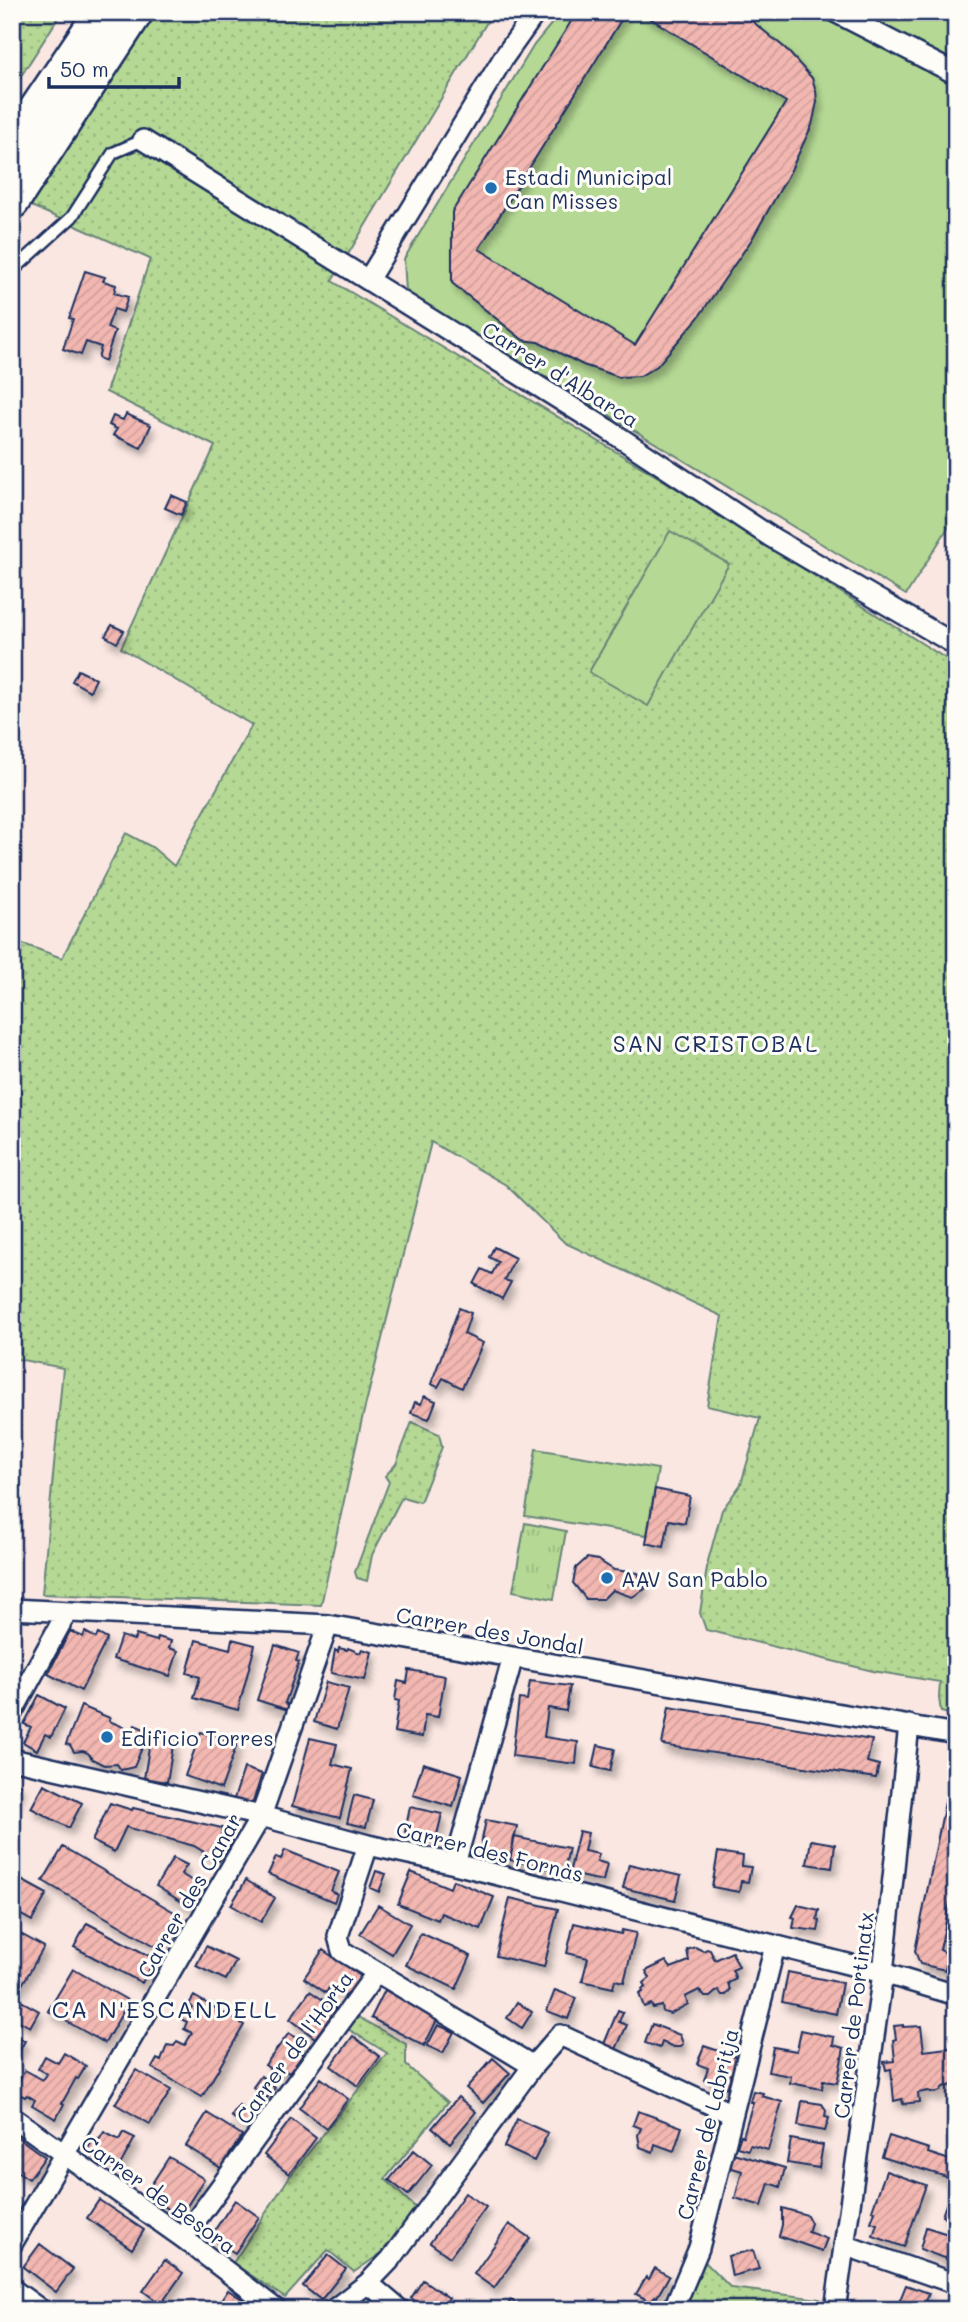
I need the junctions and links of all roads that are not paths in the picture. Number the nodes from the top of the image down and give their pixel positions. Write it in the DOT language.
graph roads {
  1 [pos="77,12"];
  2 [pos="102,12"];
  3 [pos="136,12"];
  4 [pos="536,12"];
  5 [pos="835,12"];
  6 [pos="956,74"];
  7 [pos="20,132"];
  8 [pos="143,140"];
  9 [pos="12,202"];
  10 [pos="12,274"];
  11 [pos="368,280"];
  12 [pos="956,645"];
  13 [pos="12,1609"];
  14 [pos="66,1612"];
  15 [pos="328,1625"];
  16 [pos="513,1657"];
  17 [pos="12,1713"];
  18 [pos="909,1725"];
  19 [pos="956,1734"];
  20 [pos="12,1759"];
  21 [pos="261,1816"];
  22 [pos="368,1845"];
  23 [pos="456,1864"];
  24 [pos="956,1925"];
  25 [pos="775,1946"];
  26 [pos="952,1946"];
  27 [pos="377,1972"];
  28 [pos="883,1973"];
  29 [pos="956,1995"];
  30 [pos="533,2066"];
  31 [pos="733,2114"];
  32 [pos="12,2117"];
  33 [pos="64,2153"];
  34 [pos="183,2238"];
  35 [pos="12,2244"];
  36 [pos="844,2245"];
  37 [pos="368,2283"];
  38 [pos="956,2284"];
  39 [pos="12,2289"];
  40 [pos="41,2310"];
  41 [pos="277,2310"];
  42 [pos="333,2310"];
  43 [pos="400,2310"];
  44 [pos="673,2310"];
  45 [pos="835,2310"];
  1 -- 7 [label="highway"];
  2 -- 7 [label="highway"];
  3 -- 9 [label="highway"];
  4 -- 11 [label="street"];
  5 -- 6 [label="street"];
  8 -- 10 [label="lane"];
  8 -- 11 [label="street, Carrer d'Albarca"];
  11 -- 12 [label="street, Carrer d'Albarca"];
  13 -- 14 [label="street, Carrer des Jondal"];
  14 -- 15 [label="street, Carrer des Jondal"];
  14 -- 17 [label="street"];
  15 -- 16 [label="street, Carrer des Jondal"];
  15 -- 21 [label="street, Carrer des Canar"];
  16 -- 18 [label="street, Carrer des Jondal"];
  16 -- 23 [label="street"];
  18 -- 19 [label="street, Carrer des Jondal"];
  18 -- 28 [label="street, Carrer de Portinatx"];
  20 -- 21 [label="street, Carrer des Fornàs"];
  21 -- 22 [label="street, Carrer des Fornàs"];
  21 -- 33 [label="street, Carrer des Canar"];
  22 -- 23 [label="street, Carrer des Fornàs"];
  22 -- 27 [label="street, Carrer de l'Horta"];
  23 -- 25 [label="street, Carrer des Fornàs"];
  24 -- 26 [label="lane"];
  25 -- 28 [label="street, Carrer des Fornàs"];
  25 -- 31 [label="street, Carrer de Labritja"];
  27 -- 30 [label="street"];
  27 -- 34 [label="street, Carrer de l'Horta"];
  28 -- 29 [label="street, Carrer des Fornàs"];
  28 -- 36 [label="street, Carrer de Portinatx"];
  30 -- 31 [label="street"];
  30 -- 37 [label="street"];
  31 -- 44 [label="street, Carrer de Labritja"];
  32 -- 33 [label="street, Carrer de Besora"];
  33 -- 34 [label="street, Carrer de Besora"];
  33 -- 35 [label="street, Carrer des Canar"];
  34 -- 41 [label="street, Carrer de Besora"];
  36 -- 38 [label="street"];
  36 -- 45 [label="street, Carrer de Portinatx"];
  37 -- 42 [label="street"];
  37 -- 43 [label="street"];
  39 -- 40 [label="street"];
}
